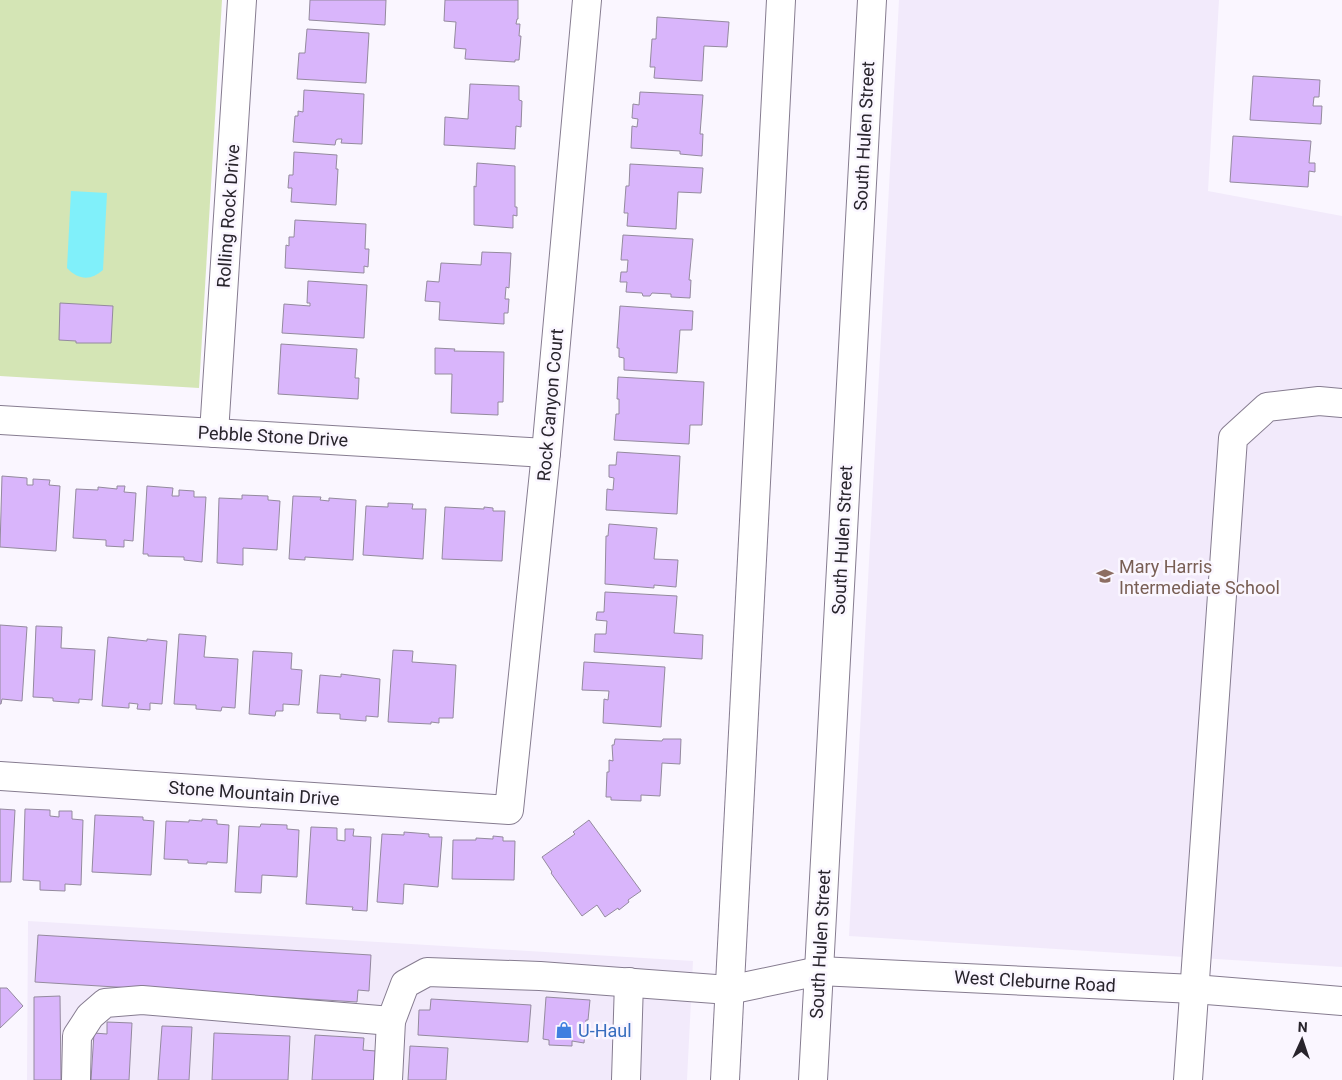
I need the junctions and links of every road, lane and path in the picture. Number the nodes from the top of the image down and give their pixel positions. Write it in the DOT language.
graph roads {
  1 [pos="242,0"];
  2 [pos="587,0"];
  3 [pos="781,0"];
  4 [pos="872,0"];
  5 [pos="1342,403"];
  6 [pos="0,420"];
  7 [pos="214,433"];
  8 [pos="546,453"];
  9 [pos="0,776"];
  10 [pos="509,810"];
  11 [pos="819,971"];
  12 [pos="629,982"];
  13 [pos="1194,989"];
  14 [pos="729,990"];
  15 [pos="1342,1001"];
  16 [pos="391,1021"];
  17 [pos="76,1080"];
  18 [pos="388,1080"];
  19 [pos="626,1080"];
  20 [pos="725,1080"];
  21 [pos="813,1080"];
  22 [pos="1188,1080"];
  1 -- 7 [label="street, Rolling Rock Drive"];
  2 -- 8 [label="street, Rock Canyon Court"];
  3 -- 14 [label="street"];
  4 -- 11 [label="street, South Hulen Street"];
  5 -- 13 [label="street"];
  6 -- 7 [label="street, Pebble Stone Drive"];
  7 -- 8 [label="street, Pebble Stone Drive"];
  8 -- 10 [label="street, Rock Canyon Court"];
  9 -- 10 [label="street, Stone Mountain Drive"];
  11 -- 13 [label="street, West Cleburne Road"];
  11 -- 14 [label="street, West Cleburne Road"];
  11 -- 21 [label="street, South Hulen Street"];
  12 -- 14 [label="street, West Cleburne Road"];
  12 -- 16 [label="street, West Cleburne Road"];
  12 -- 19 [label="street"];
  13 -- 15 [label="street, West Cleburne Road"];
  13 -- 22 [label="street"];
  14 -- 20 [label="street"];
  16 -- 17 [label="street"];
  16 -- 18 [label="street, West Cleburne Road"];
}
